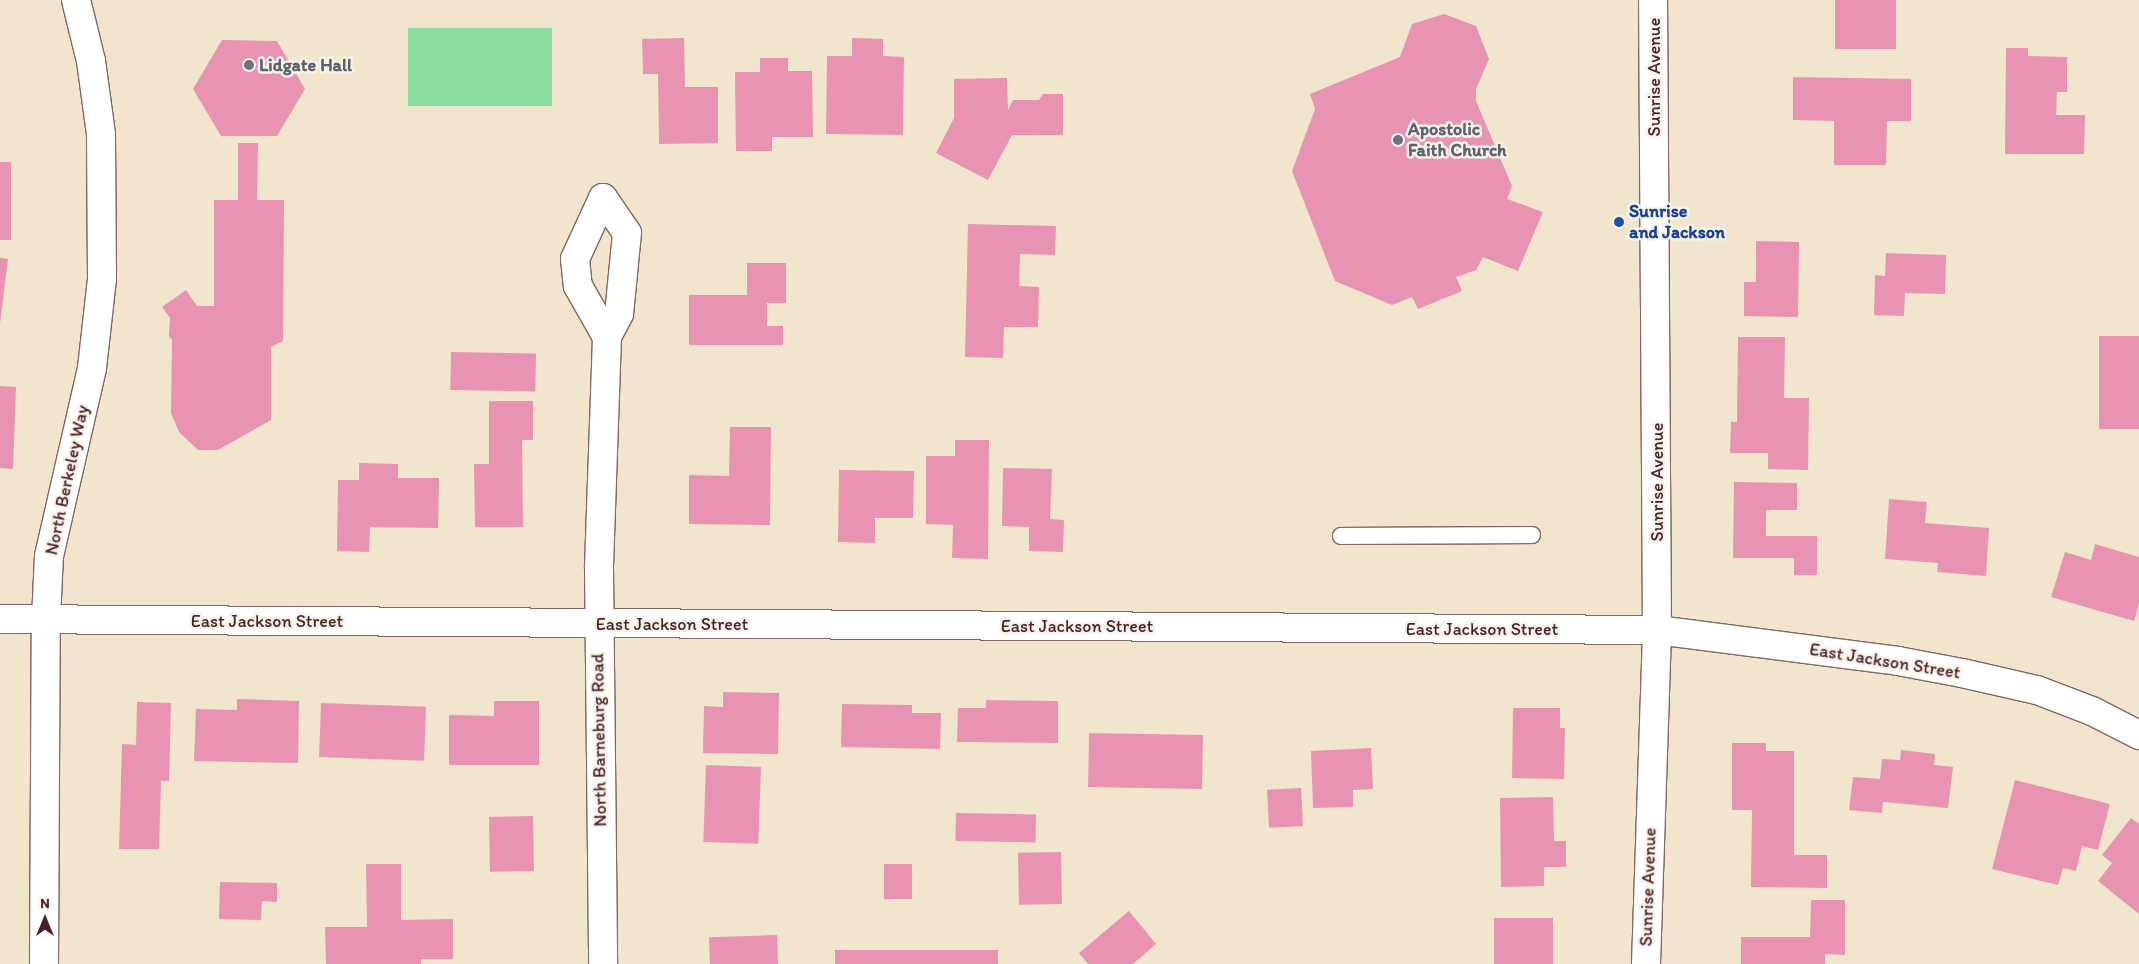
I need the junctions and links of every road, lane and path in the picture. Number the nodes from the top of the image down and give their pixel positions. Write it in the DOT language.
graph roads {
  1 [pos="76,0"];
  2 [pos="1653,0"];
  3 [pos="607,337"];
  4 [pos="1532,535"];
  5 [pos="1341,536"];
  6 [pos="0,619"];
  7 [pos="46,619"];
  8 [pos="598,623"];
  9 [pos="1657,630"];
  10 [pos="2139,735"];
  11 [pos="44,964"];
  12 [pos="603,964"];
  13 [pos="1646,964"];
  1 -- 7 [label="street, North Berkeley Way"];
  2 -- 9 [label="street, Sunrise Avenue"];
  3 -- 8 [label="street, North Barneburg Road"];
  4 -- 5 [label="lane"];
  6 -- 7 [label="street, East Jackson Street"];
  7 -- 8 [label="street, East Jackson Street"];
  7 -- 11 [label="street, North Berkeley Way"];
  8 -- 9 [label="street, East Jackson Street"];
  8 -- 12 [label="street, North Barneburg Road"];
  9 -- 10 [label="street, East Jackson Street"];
  9 -- 13 [label="street, Sunrise Avenue"];
}
